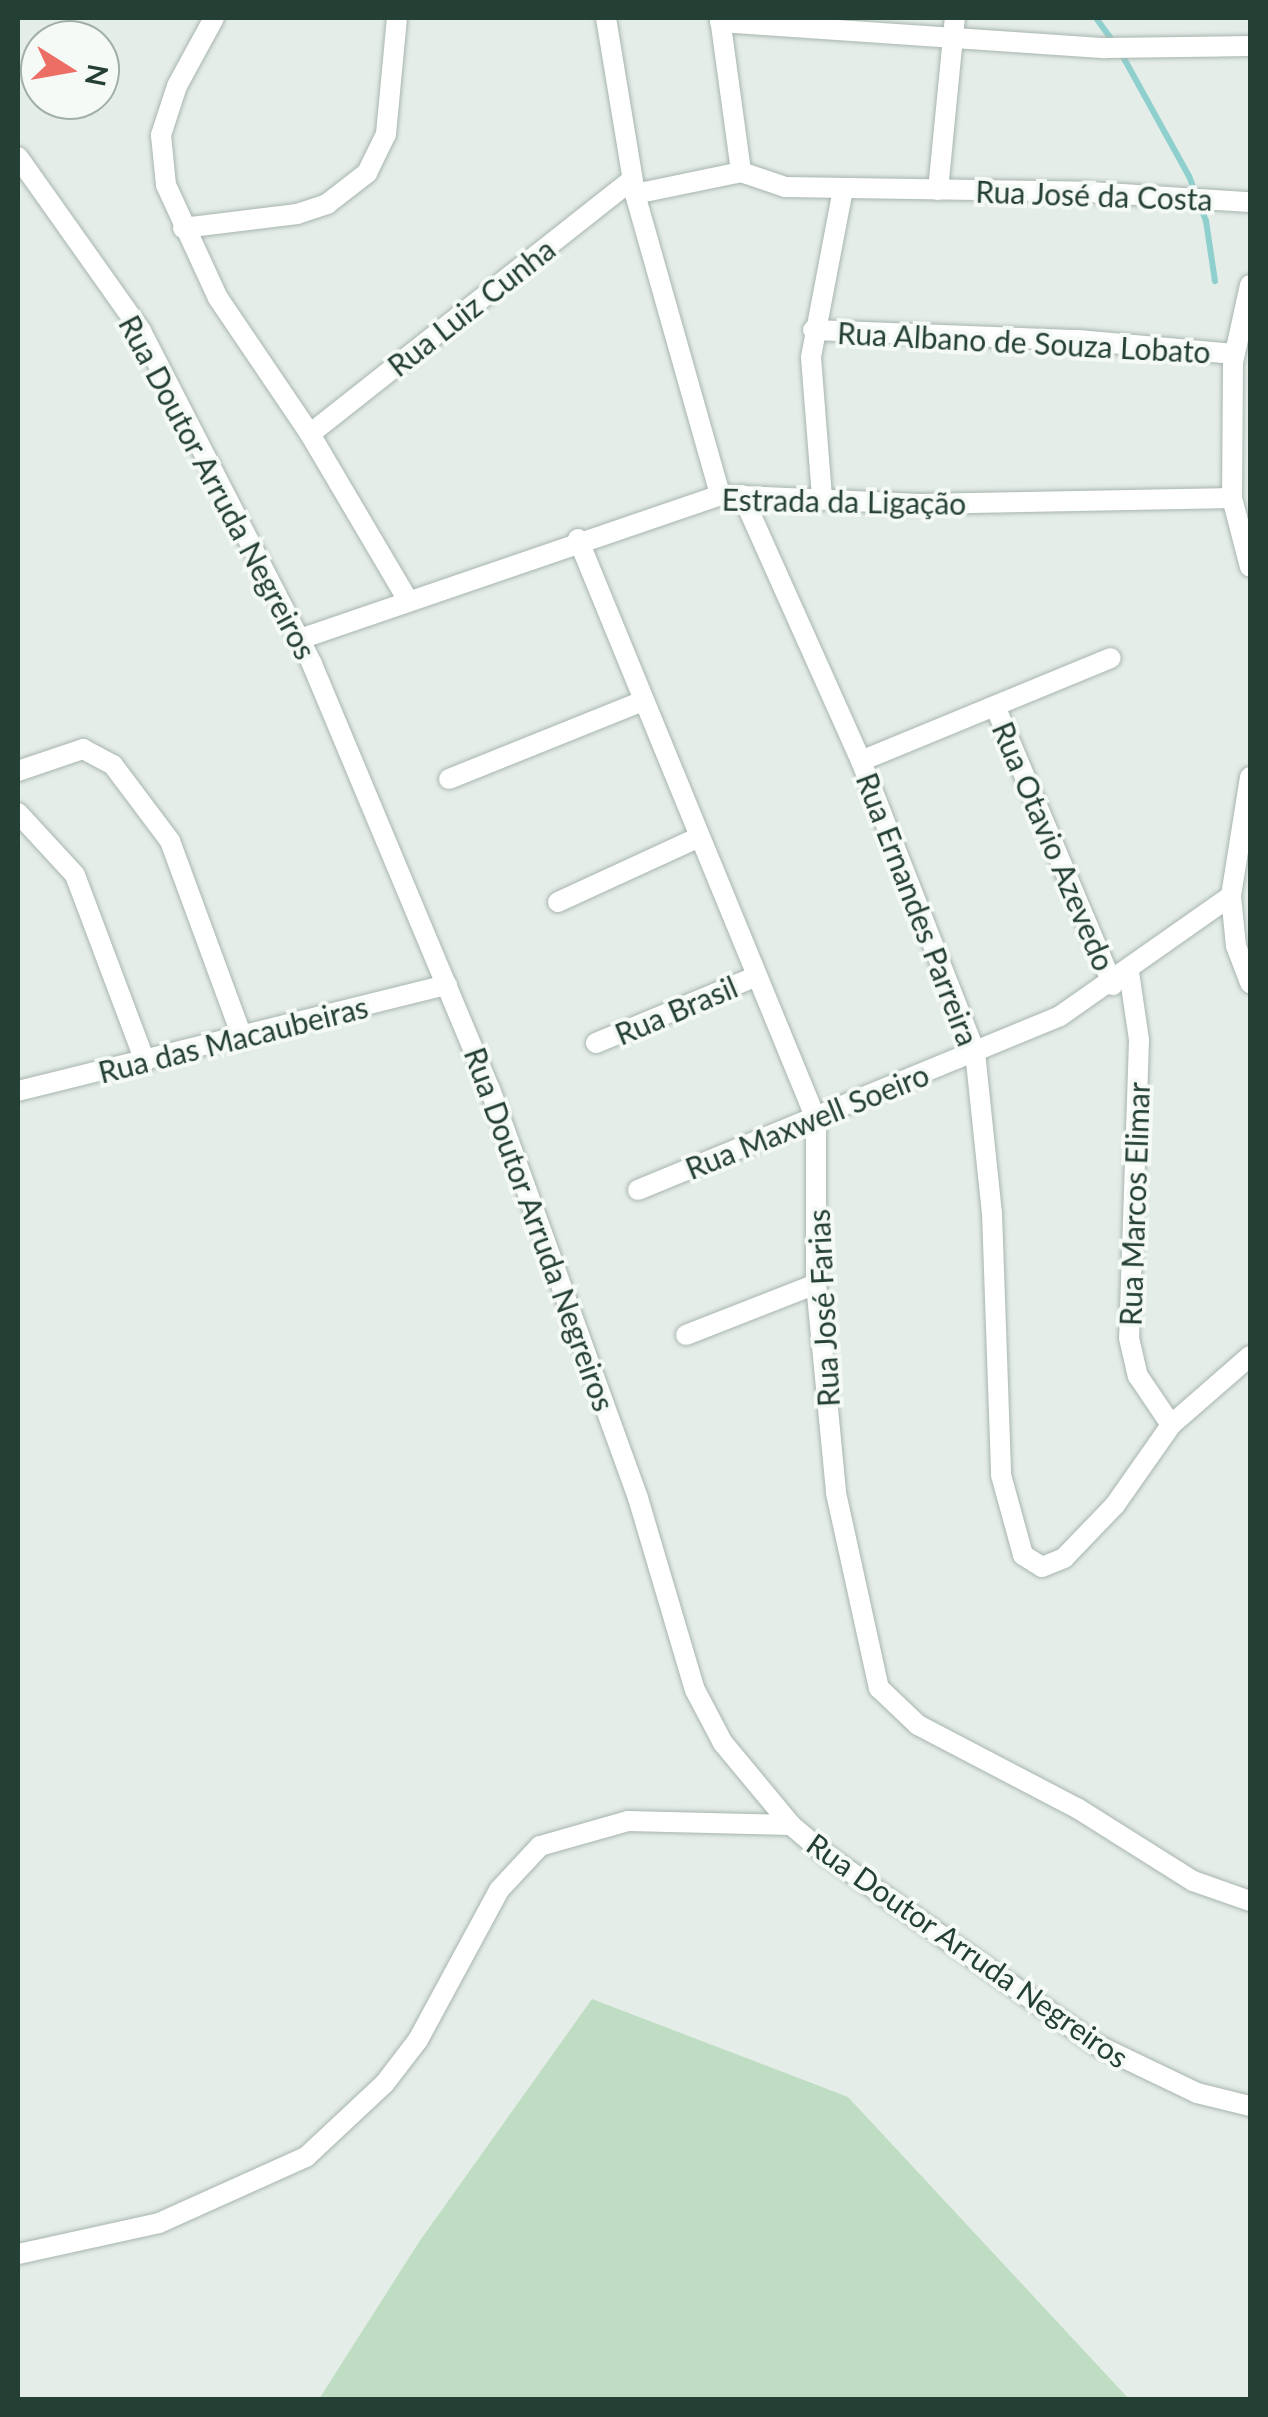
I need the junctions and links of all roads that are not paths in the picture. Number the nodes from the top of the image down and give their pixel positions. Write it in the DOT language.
graph roads {
  1 [pos="214,18"];
  2 [pos="397,18"];
  3 [pos="606,18"];
  4 [pos="720,20"];
  5 [pos="955,28"];
  6 [pos="1250,46"];
  7 [pos="18,157"];
  8 [pos="741,172"];
  9 [pos="633,187"];
  10 [pos="843,189"];
  11 [pos="938,190"];
  12 [pos="1250,202"];
  13 [pos="183,228"];
  14 [pos="1250,286"];
  15 [pos="813,330"];
  16 [pos="1239,359"];
  17 [pos="310,434"];
  18 [pos="720,495"];
  19 [pos="742,495"];
  20 [pos="822,497"];
  21 [pos="1240,511"];
  22 [pos="578,539"];
  23 [pos="1250,566"];
  24 [pos="407,599"];
  25 [pos="300,639"];
  26 [pos="1111,658"];
  27 [pos="643,702"];
  28 [pos="994,706"];
  29 [pos="861,761"];
  30 [pos="18,771"];
  31 [pos="1250,777"];
  32 [pos="448,780"];
  33 [pos="18,813"];
  34 [pos="696,838"];
  35 [pos="1231,896"];
  36 [pos="558,902"];
  37 [pos="1247,971"];
  38 [pos="757,976"];
  39 [pos="1121,978"];
  40 [pos="448,986"];
  41 [pos="243,1039"];
  42 [pos="596,1044"];
  43 [pos="975,1052"];
  44 [pos="145,1062"];
  45 [pos="18,1091"];
  46 [pos="816,1118"];
  47 [pos="638,1190"];
  48 [pos="816,1284"];
  49 [pos="686,1335"];
  50 [pos="1250,1356"];
  51 [pos="1170,1424"];
  52 [pos="791,1825"];
  53 [pos="1250,1901"];
  54 [pos="1250,2106"];
  55 [pos="18,2254"];
  1 -- 13 [label="street"];
  2 -- 13 [label="street"];
  3 -- 9 [label="street"];
  4 -- 5 [label="street"];
  4 -- 8 [label="street"];
  5 -- 6 [label="street"];
  5 -- 11 [label="street"];
  7 -- 25 [label="street, Rua Doutor Arruda Negreiros"];
  8 -- 9 [label="street, Rua Luiz Cunha"];
  8 -- 10 [label="street, Rua Luiz Cunha"];
  9 -- 17 [label="street, Rua Luiz Cunha"];
  9 -- 18 [label="street"];
  10 -- 11 [label="street, Rua Luiz Cunha"];
  10 -- 15 [label="street"];
  11 -- 12 [label="street, Rua José da Costa"];
  13 -- 17 [label="street"];
  14 -- 16 [label="street"];
  15 -- 16 [label="street, Rua Albano de Souza Lobato"];
  15 -- 20 [label="street"];
  16 -- 21 [label="street"];
  17 -- 24 [label="street"];
  18 -- 19 [label="street, Estrada da Ligação"];
  18 -- 22 [label="street, Estrada da Ligação"];
  19 -- 20 [label="street, Estrada da Ligação"];
  19 -- 29 [label="street, Rua Ernandes Parreira"];
  20 -- 21 [label="street, Estrada da Ligação"];
  21 -- 23 [label="street"];
  22 -- 24 [label="street, Estrada da Ligação"];
  22 -- 27 [label="street, Rua José Farias"];
  24 -- 25 [label="street, Estrada da Ligação"];
  25 -- 40 [label="street, Rua Doutor Arruda Negreiros"];
  26 -- 28 [label="street"];
  27 -- 32 [label="street"];
  27 -- 34 [label="street, Rua José Farias"];
  28 -- 29 [label="street"];
  28 -- 39 [label="street, Rua Otavio Azevedo"];
  29 -- 43 [label="street, Rua Ernandes Parreira"];
  30 -- 41 [label="street"];
  31 -- 35 [label="street"];
  33 -- 44 [label="street"];
  34 -- 36 [label="street"];
  34 -- 38 [label="street, Rua José Farias"];
  35 -- 37 [label="street"];
  35 -- 39 [label="street, Rua Maxwell Soeiro"];
  38 -- 42 [label="street, Rua Brasil"];
  38 -- 46 [label="street, Rua José Farias"];
  39 -- 43 [label="street, Rua Maxwell Soeiro"];
  39 -- 51 [label="street, Rua Marcos Elimar"];
  40 -- 41 [label="street, Rua das Macaubeiras"];
  40 -- 52 [label="street, Rua Doutor Arruda Negreiros"];
  41 -- 44 [label="street, Rua das Macaubeiras"];
  43 -- 46 [label="street, Rua Maxwell Soeiro"];
  43 -- 51 [label="street, Rua Ernandes Parreira"];
  44 -- 45 [label="street, Rua das Macaubeiras"];
  46 -- 47 [label="street, Rua Maxwell Soeiro"];
  46 -- 48 [label="street, Rua José Farias"];
  48 -- 49 [label="street"];
  48 -- 53 [label="street, Rua José Farias"];
  50 -- 51 [label="street"];
  52 -- 54 [label="street, Rua Doutor Arruda Negreiros"];
  52 -- 55 [label="street"];
}
